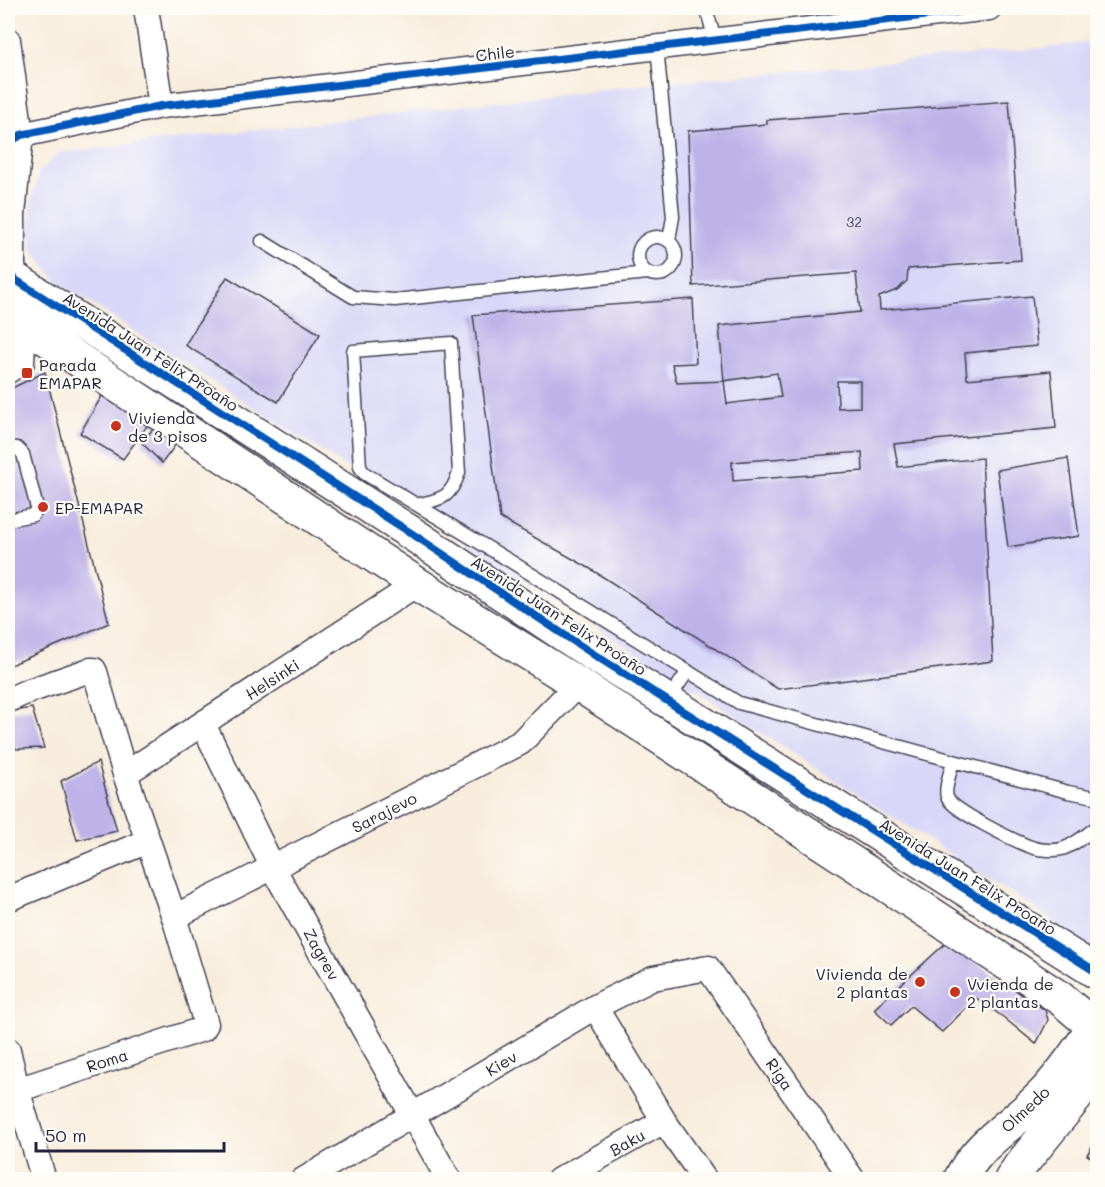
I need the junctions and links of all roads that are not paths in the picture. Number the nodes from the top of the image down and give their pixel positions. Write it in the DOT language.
graph roads {
  1 [pos="146,8"];
  2 [pos="706,8"];
  3 [pos="989,8"];
  4 [pos="8,40"];
  5 [pos="715,40"];
  6 [pos="657,47"];
  7 [pos="161,106"];
  8 [pos="14,139"];
  9 [pos="669,240"];
  10 [pos="262,241"];
  11 [pos="647,273"];
  12 [pos="10,277"];
  13 [pos="16,318"];
  14 [pos="8,371"];
  15 [pos="8,448"];
  16 [pos="417,505"];
  17 [pos="8,520"];
  18 [pos="417,584"];
  19 [pos="688,671"];
  20 [pos="578,684"];
  21 [pos="8,700"];
  22 [pos="667,701"];
  23 [pos="203,724"];
  24 [pos="953,761"];
  25 [pos="125,774"];
  26 [pos="1098,796"];
  27 [pos="1098,826"];
  28 [pos="148,841"];
  29 [pos="273,868"];
  30 [pos="8,899"];
  31 [pos="174,917"];
  32 [pos="708,968"];
  33 [pos="1098,973"];
  34 [pos="595,1007"];
  35 [pos="1092,1025"];
  36 [pos="8,1050"];
  37 [pos="1098,1070"];
  38 [pos="12,1091"];
  39 [pos="412,1116"];
  40 [pos="664,1121"];
  41 [pos="44,1179"];
  42 [pos="303,1179"];
  43 [pos="449,1179"];
  44 [pos="559,1179"];
  45 [pos="705,1179"];
  46 [pos="853,1179"];
  47 [pos="960,1179"];
  48 [pos="1011,1179"];
  1 -- 7 [label="street"];
  2 -- 5 [label="lane"];
  3 -- 5 [label="street, Chile"];
  4 -- 8 [label="street"];
  5 -- 6 [label="street, Chile"];
  6 -- 7 [label="street, Chile"];
  6 -- 9 [label="lane"];
  7 -- 8 [label="street, Chile"];
  8 -- 12 [label="street"];
  9 -- 11 [label="lane"];
  9 -- 11 [label="lane"];
  10 -- 11 [label="lane"];
  12 -- 13 [label="street"];
  12 -- 22 [label="street, Avenida Juan Felix Proaño"];
  13 -- 14 [label="street"];
  13 -- 18 [label="street"];
  15 -- 17 [label="lane"];
  16 -- 16 [label="lane"];
  16 -- 19 [label="lane"];
  18 -- 20 [label="street"];
  18 -- 23 [label="street, Helsinki"];
  19 -- 22 [label="lane"];
  19 -- 24 [label="lane"];
  20 -- 29 [label="street, Sarajevo"];
  20 -- 35 [label="street"];
  21 -- 25 [label="street"];
  22 -- 33 [label="street, Avenida Juan Felix Proaño"];
  23 -- 25 [label="street, Helsinki"];
  23 -- 29 [label="street, Zagrev"];
  24 -- 26 [label="lane"];
  24 -- 27 [label="lane"];
  25 -- 28 [label="street"];
  28 -- 30 [label="street"];
  28 -- 31 [label="street"];
  29 -- 31 [label="street, Sarajevo"];
  29 -- 39 [label="street, Zagrev"];
  31 -- 38 [label="street, Roma"];
  32 -- 34 [label="street, Kiev"];
  32 -- 46 [label="street, Riga"];
  34 -- 39 [label="street, Kiev"];
  34 -- 40 [label="street"];
  35 -- 47 [label="street, Olmedo"];
  36 -- 38 [label="street"];
  37 -- 48 [label="street"];
  38 -- 41 [label="street"];
  39 -- 42 [label="street, Kiev"];
  39 -- 43 [label="street, Zagrev"];
  40 -- 44 [label="street, Baku"];
  40 -- 45 [label="street"];
}
